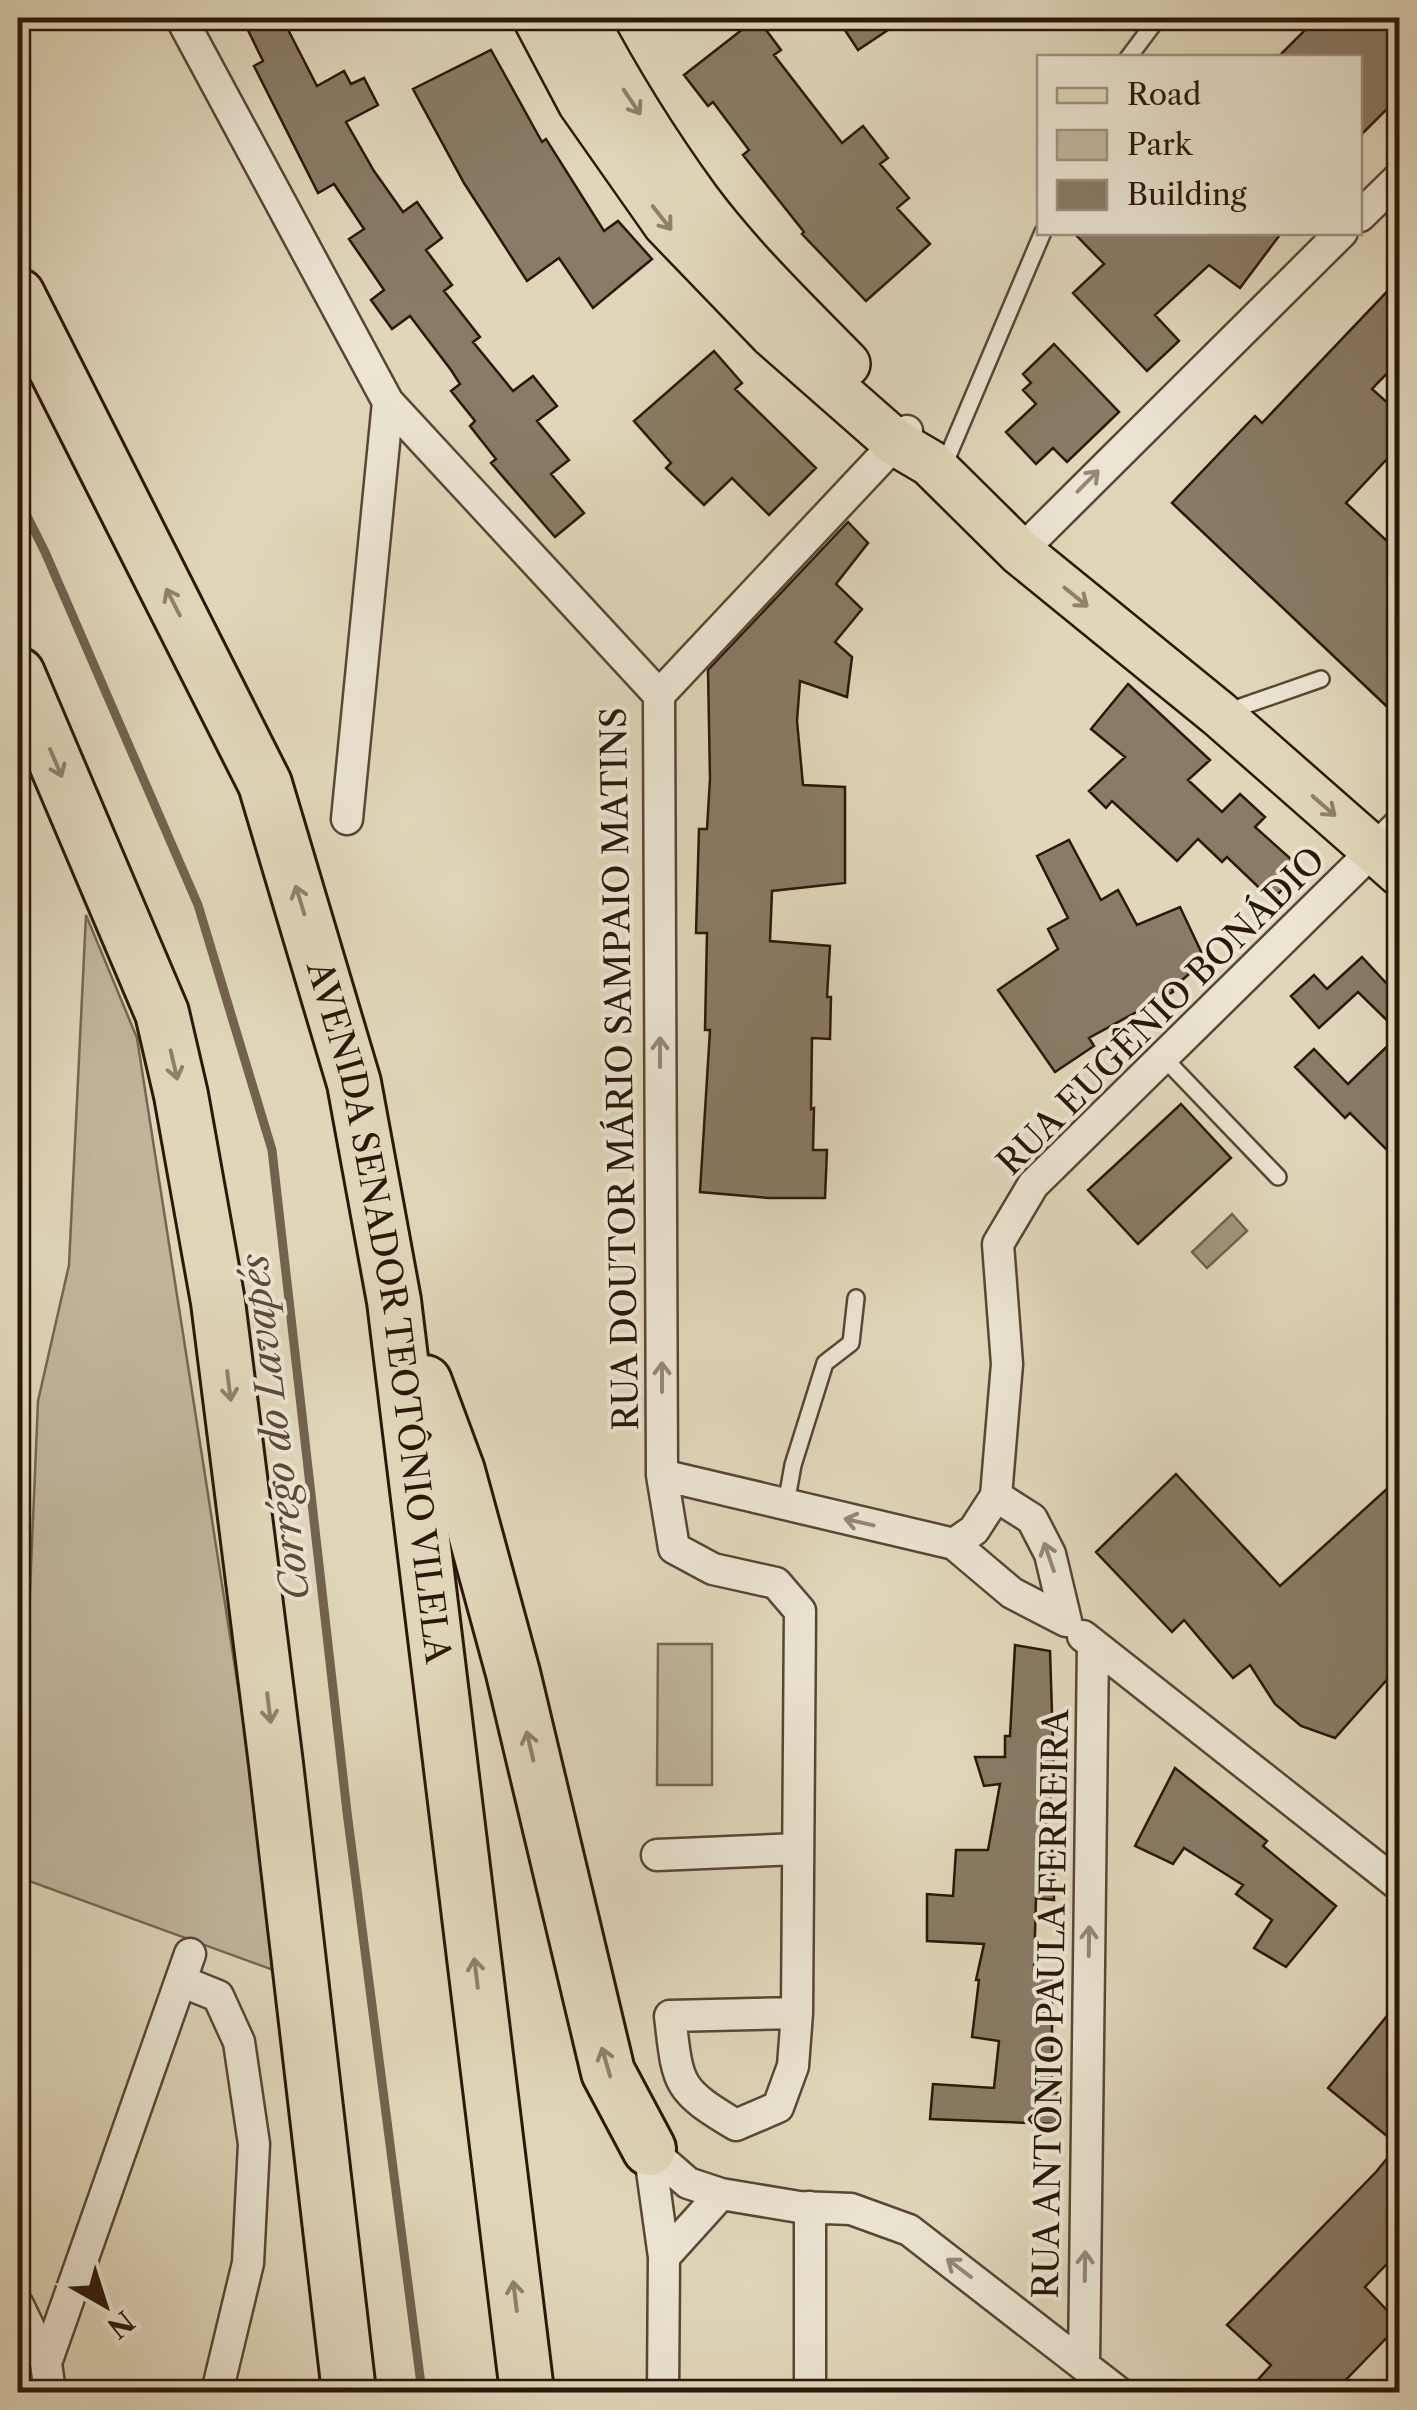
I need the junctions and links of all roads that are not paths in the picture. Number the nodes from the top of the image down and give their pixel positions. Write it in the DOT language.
graph roads {
  1 [pos="181,18"];
  2 [pos="536,18"];
  3 [pos="584,18"];
  4 [pos="1158,18"];
  5 [pos="1130,55"];
  6 [pos="1400,176"];
  7 [pos="1362,214"];
  8 [pos="1041,235"];
  9 [pos="1339,235"];
  10 [pos="18,295"];
  11 [pos="388,402"];
  12 [pos="919,452"];
  13 [pos="1020,552"];
  14 [pos="19,679"];
  15 [pos="1321,679"];
  16 [pos="659,695"];
  17 [pos="1219,714"];
  18 [pos="347,819"];
  19 [pos="1391,849"];
  20 [pos="1163,1056"];
  21 [pos="1278,1177"];
  22 [pos="856,1298"];
  23 [pos="394,1301"];
  24 [pos="662,1475"];
  25 [pos="996,1496"];
  26 [pos="786,1504"];
  27 [pos="954,1544"];
  28 [pos="1066,1621"];
  29 [pos="1093,1644"];
  30 [pos="797,1849"];
  31 [pos="657,1855"];
  32 [pos="1400,1886"];
  33 [pos="797,2013"];
  34 [pos="649,2149"];
  35 [pos="721,2194"];
  36 [pos="810,2207"];
  37 [pos="664,2257"];
  38 [pos="18,2305"];
  39 [pos="1084,2364"];
  40 [pos="48,2378"];
  41 [pos="217,2392"];
  42 [pos="348,2392"];
  43 [pos="527,2392"];
  44 [pos="662,2392"];
  45 [pos="810,2392"];
  46 [pos="1118,2392"];
  1 -- 11 [label="street, RUA DOUTOR MÁRIO SAMPAIO MATINS"];
  2 -- 12 [label="main road, one-way"];
  3 -- 12 [label="main road, one-way"];
  4 -- 5 [label="lane"];
  6 -- 7 [label="street"];
  8 -- 12 [label="lane"];
  13 -- 9 [label="street, one-way"];
  23 -- 10 [label="highway, AVENIDA SENADOR TEOTÔNIO VILELA, one-way"];
  11 -- 16 [label="street, RUA DOUTOR MÁRIO SAMPAIO MATINS"];
  11 -- 18 [label="street"];
  12 -- 13 [label="main road"];
  12 -- 16 [label="street"];
  13 -- 17 [label="main road, one-way"];
  14 -- 42 [label="highway, one-way"];
  15 -- 17 [label="lane"];
  24 -- 16 [label="street, RUA DOUTOR MÁRIO SAMPAIO MATINS, one-way"];
  17 -- 19 [label="main road, one-way"];
  19 -- 20 [label="street, RUA EUGÊNIO BONÁDIO"];
  20 -- 21 [label="lane"];
  20 -- 25 [label="street, RUA EUGÊNIO BONÁDIO"];
  22 -- 26 [label="lane"];
  34 -- 23 [label="highway, one-way"];
  43 -- 23 [label="highway, AVENIDA SENADOR TEOTÔNIO VILELA, one-way"];
  24 -- 26 [label="street"];
  24 -- 30 [label="street, RUA DOUTOR MÁRIO SAMPAIO MATINS"];
  25 -- 27 [label="street"];
  28 -- 25 [label="street, one-way"];
  27 -- 26 [label="street, one-way"];
  27 -- 28 [label="street"];
  28 -- 29 [label="street"];
  29 -- 32 [label="street"];
  39 -- 29 [label="street, RUA ANTÔNIO PAULA FERREIRA, one-way"];
  30 -- 31 [label="street"];
  30 -- 33 [label="street, RUA DOUTOR MÁRIO SAMPAIO MATINS"];
  33 -- 33 [label="street, RUA DOUTOR MÁRIO SAMPAIO MATINS"];
  34 -- 35 [label="street"];
  34 -- 37 [label="street"];
  35 -- 36 [label="street"];
  35 -- 37 [label="street"];
  39 -- 36 [label="street, one-way"];
  36 -- 45 [label="street"];
  37 -- 44 [label="street"];
  38 -- 40 [label="street"];
  39 -- 46 [label="street"];
  40 -- 41 [label="street"];
}
